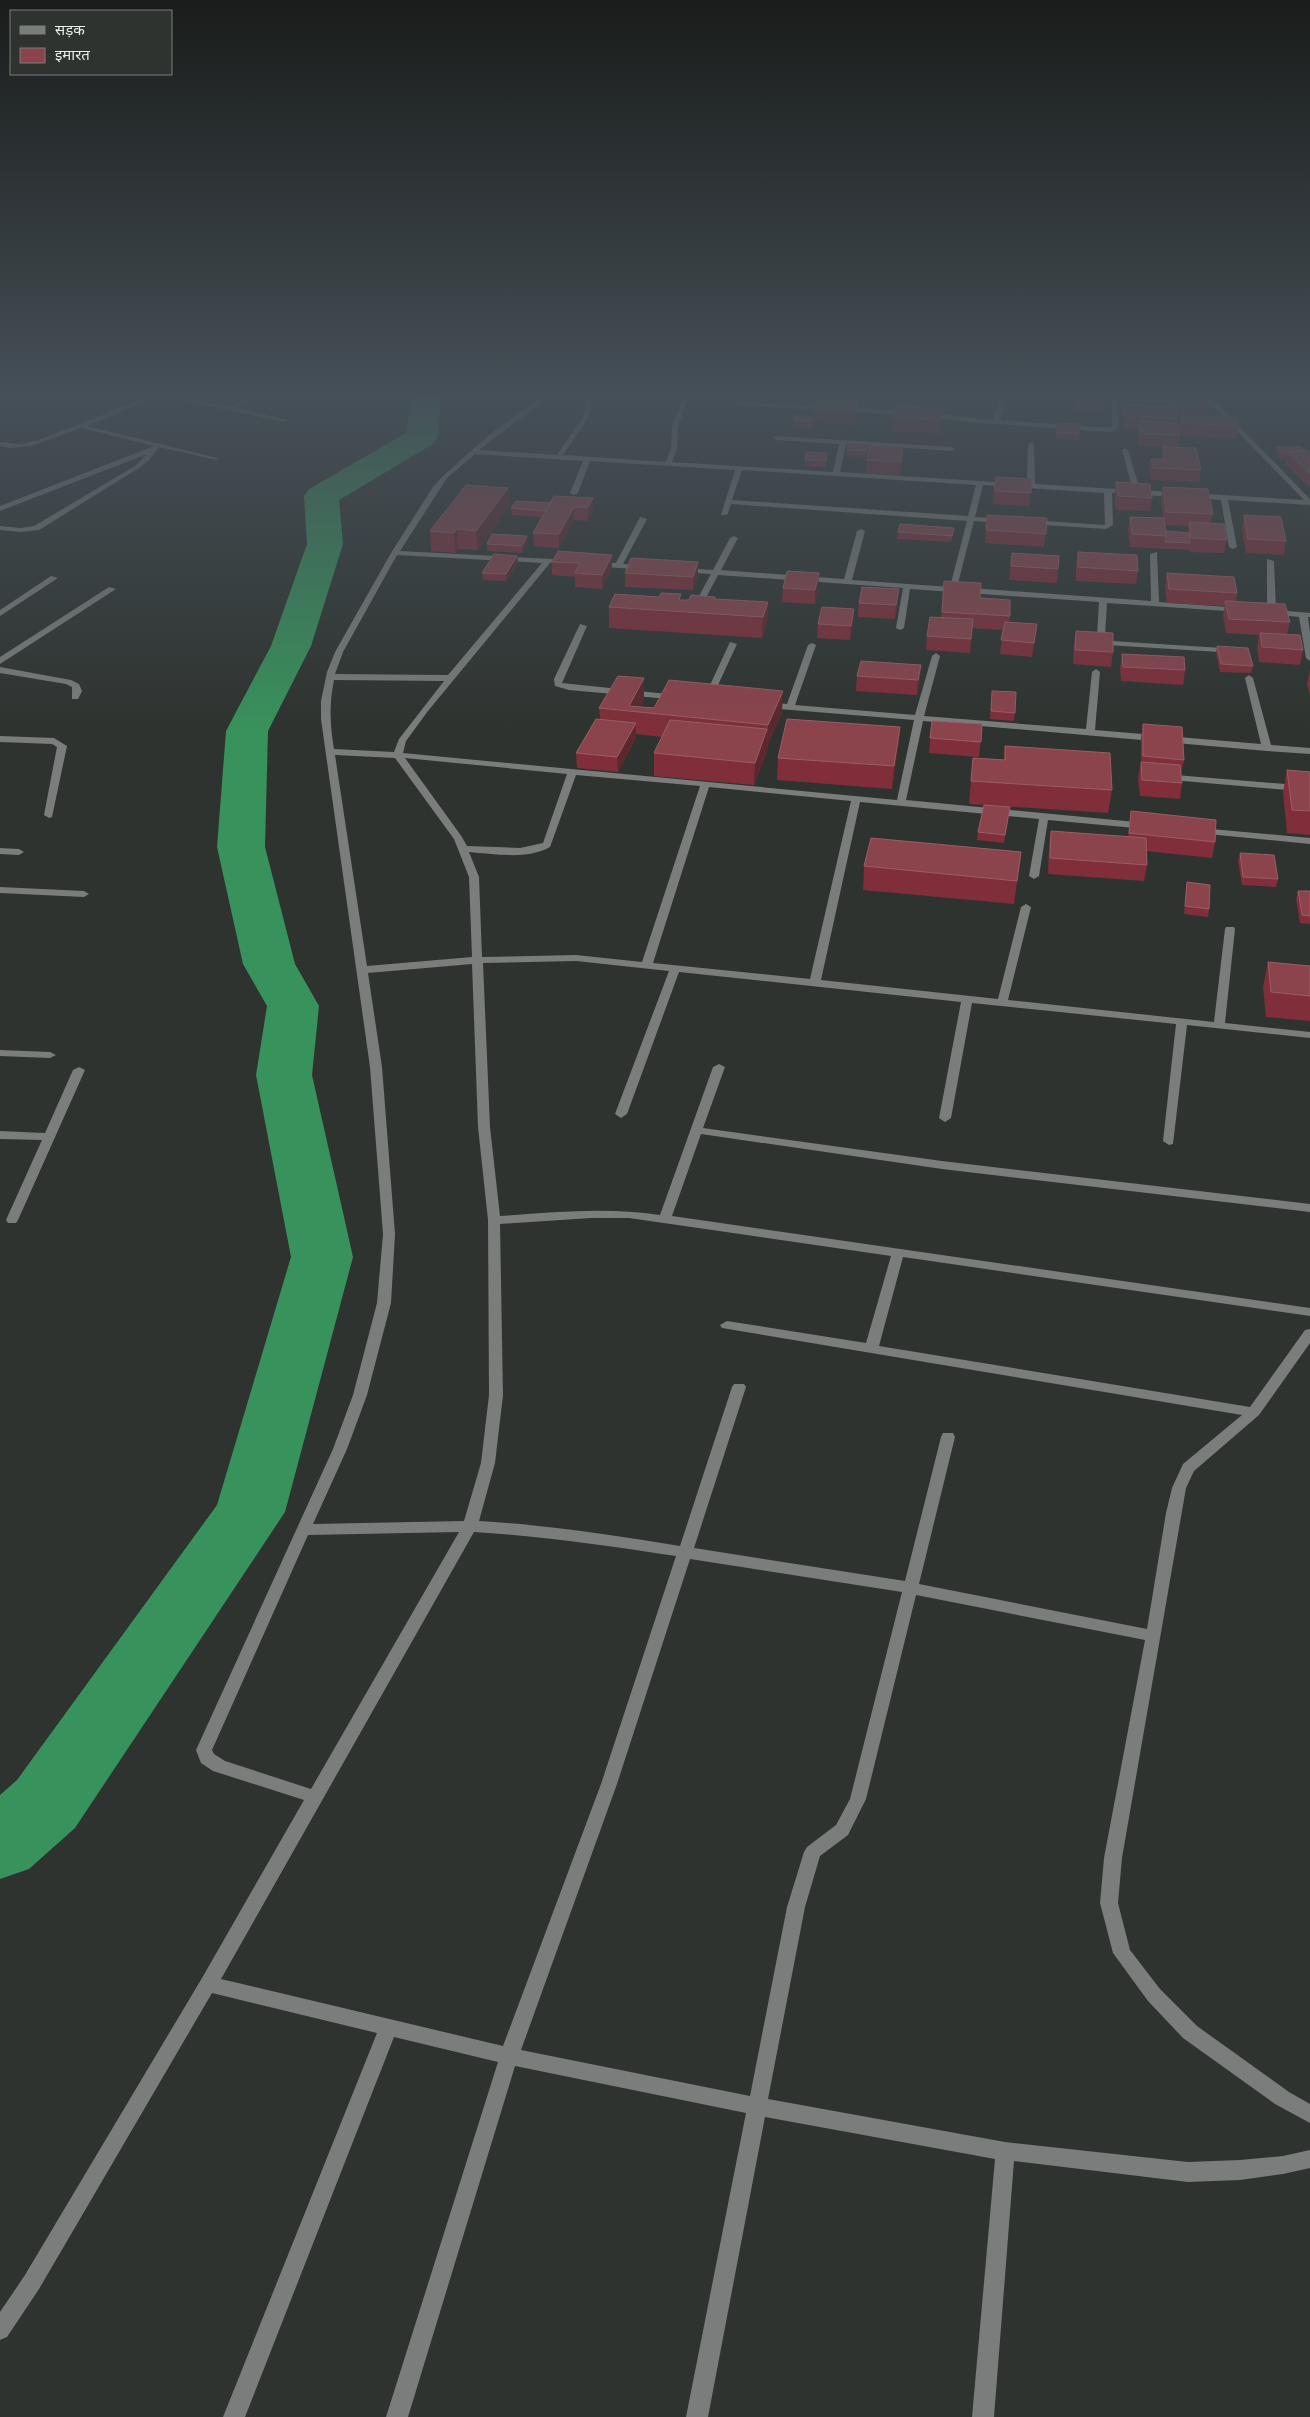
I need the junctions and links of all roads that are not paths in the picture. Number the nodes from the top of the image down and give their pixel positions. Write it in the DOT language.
graph roads {
  1 [pos="74,505"];
  2 [pos="427,505"];
  3 [pos="727,505"];
  4 [pos="768,505"];
  5 [pos="975,505"];
  6 [pos="1108,505"];
  7 [pos="1225,505"];
  8 [pos="724,513"];
  9 [pos="643,518"];
  10 [pos="971,519"];
  11 [pos="1010,521"];
  12 [pos="1020,522"];
  13 [pos="0,528"];
  14 [pos="861,531"];
  15 [pos="734,538"];
  16 [pos="1233,547"];
  17 [pos="395,553"];
  18 [pos="1154,554"];
  19 [pos="1270,561"];
  20 [pos="583,563"];
  21 [pos="618,566"];
  22 [pos="658,568"];
  23 [pos="677,570"];
  24 [pos="717,573"];
  25 [pos="54,578"];
  26 [pos="846,582"];
  27 [pos="907,586"];
  28 [pos="112,589"];
  29 [pos="953,590"];
  30 [pos="1103,600"];
  31 [pos="1155,604"];
  32 [pos="2,611"];
  33 [pos="1252,611"];
  34 [pos="1262,611"];
  35 [pos="702,612"];
  36 [pos="1272,612"];
  37 [pos="1306,614"];
  38 [pos="583,626"];
  39 [pos="900,628"];
  40 [pos="733,644"];
  41 [pos="812,646"];
  42 [pos="1219,650"];
  43 [pos="936,656"];
  44 [pos="1310,658"];
  45 [pos="0,661"];
  46 [pos="0,670"];
  47 [pos="1096,672"];
  48 [pos="330,677"];
  49 [pos="450,678"];
  50 [pos="1249,678"];
  51 [pos="74,697"];
  52 [pos="753,704"];
  53 [pos="790,707"];
  54 [pos="919,718"];
  55 [pos="1090,733"];
  56 [pos="0,739"];
  57 [pos="1267,748"];
  58 [pos="1310,751"];
  59 [pos="330,752"];
  60 [pos="398,755"];
  61 [pos="573,771"];
  62 [pos="1176,778"];
  63 [pos="705,784"];
  64 [pos="1310,789"];
  65 [pos="856,798"];
  66 [pos="901,802"];
  67 [pos="49,815"];
  68 [pos="1044,816"];
  69 [pos="1152,826"];
  70 [pos="1192,830"];
  71 [pos="1310,841"];
  72 [pos="464,849"];
  73 [pos="0,851"];
  74 [pos="19,852"];
  75 [pos="1034,876"];
  76 [pos="0,890"];
  77 [pos="84,894"];
  78 [pos="1026,907"];
  79 [pos="1230,929"];
  80 [pos="477,960"];
  81 [pos="647,964"];
  82 [pos="676,967"];
  83 [pos="362,970"];
  84 [pos="815,982"];
  85 [pos="967,1000"];
  86 [pos="1002,1003"];
  87 [pos="1182,1022"];
  88 [pos="1219,1026"];
  89 [pos="1310,1035"];
  90 [pos="0,1053"];
  91 [pos="50,1055"];
  92 [pos="719,1067"];
  93 [pos="79,1070"];
  94 [pos="621,1114"];
  95 [pos="944,1118"];
  96 [pos="695,1130"];
  97 [pos="0,1135"];
  98 [pos="48,1137"];
  99 [pos="1168,1141"];
  100 [pos="1310,1208"];
  101 [pos="665,1219"];
  102 [pos="12,1220"];
  103 [pos="494,1220"];
  104 [pos="898,1252"];
  105 [pos="1310,1312"];
  106 [pos="728,1325"];
  107 [pos="1310,1333"];
  108 [pos="871,1349"];
  109 [pos="739,1387"];
  110 [pos="1254,1412"];
  111 [pos="948,1437"];
  112 [pos="470,1526"];
  113 [pos="304,1530"];
  114 [pos="686,1552"];
  115 [pos="911,1588"];
  116 [pos="1154,1636"];
  117 [pos="316,1797"];
  118 [pos="208,1984"];
  119 [pos="389,2026"];
  120 [pos="509,2056"];
  121 [pos="756,2106"];
  122 [pos="1310,2114"];
  123 [pos="1005,2151"];
  124 [pos="1310,2159"];
  125 [pos="0,2330"];
  126 [pos="234,2417"];
  127 [pos="397,2417"];
  128 [pos="697,2417"];
  129 [pos="983,2417"];
  1 -- 13 [label="street"];
  2 -- 17 [label="street"];
  3 -- 8 [label="street"];
  4 -- 10 [label="street"];
  5 -- 10 [label="street"];
  6 -- 12 [label="street"];
  7 -- 16 [label="street"];
  9 -- 21 [label="street"];
  10 -- 11 [label="street"];
  10 -- 29 [label="street"];
  14 -- 26 [label="street"];
  15 -- 24 [label="street"];
  17 -- 48 [label="street"];
  17 -- 49 [label="street"];
  18 -- 31 [label="street"];
  19 -- 36 [label="street"];
  20 -- 21 [label="street"];
  21 -- 22 [label="street"];
  23 -- 24 [label="street"];
  24 -- 26 [label="street"];
  24 -- 35 [label="street"];
  25 -- 32 [label="street"];
  26 -- 27 [label="street"];
  27 -- 29 [label="street"];
  27 -- 39 [label="street"];
  28 -- 45 [label="street"];
  29 -- 30 [label="street"];
  30 -- 31 [label="street"];
  30 -- 42 [label="street"];
  31 -- 33 [label="street"];
  34 -- 36 [label="street"];
  36 -- 37 [label="street"];
  37 -- 44 [label="street"];
  38 -- 40 [label="street"];
  41 -- 53 [label="street"];
  43 -- 54 [label="street"];
  46 -- 51 [label="street"];
  47 -- 55 [label="street"];
  48 -- 49 [label="street"];
  48 -- 59 [label="street"];
  49 -- 60 [label="street"];
  50 -- 57 [label="street"];
  52 -- 53 [label="street"];
  53 -- 54 [label="street"];
  54 -- 55 [label="street"];
  54 -- 66 [label="street"];
  55 -- 57 [label="street"];
  56 -- 67 [label="street"];
  57 -- 58 [label="street"];
  59 -- 60 [label="street"];
  59 -- 83 [label="street"];
  60 -- 61 [label="street"];
  60 -- 72 [label="street"];
  61 -- 63 [label="street"];
  61 -- 72 [label="street"];
  62 -- 64 [label="street"];
  63 -- 65 [label="street"];
  63 -- 81 [label="street"];
  65 -- 66 [label="street"];
  65 -- 84 [label="street"];
  66 -- 68 [label="street"];
  68 -- 69 [label="street"];
  68 -- 75 [label="street"];
  70 -- 71 [label="street"];
  72 -- 80 [label="street"];
  73 -- 74 [label="street"];
  76 -- 77 [label="street"];
  78 -- 86 [label="street"];
  79 -- 88 [label="street"];
  80 -- 81 [label="street"];
  80 -- 83 [label="street"];
  80 -- 103 [label="street"];
  81 -- 82 [label="street"];
  82 -- 84 [label="street"];
  82 -- 94 [label="street"];
  83 -- 113 [label="street"];
  84 -- 85 [label="street"];
  85 -- 86 [label="street"];
  85 -- 95 [label="street"];
  86 -- 87 [label="street"];
  87 -- 88 [label="street"];
  87 -- 99 [label="street"];
  88 -- 89 [label="street"];
  90 -- 91 [label="street"];
  92 -- 96 [label="street"];
  93 -- 98 [label="street"];
  96 -- 100 [label="street"];
  96 -- 101 [label="street"];
  97 -- 98 [label="street"];
  98 -- 102 [label="street"];
  101 -- 103 [label="street"];
  101 -- 104 [label="street"];
  103 -- 112 [label="street"];
  104 -- 105 [label="street"];
  104 -- 108 [label="street"];
  106 -- 108 [label="street"];
  107 -- 110 [label="street"];
  108 -- 110 [label="street"];
  109 -- 114 [label="street"];
  110 -- 116 [label="street"];
  111 -- 115 [label="street"];
  112 -- 113 [label="street"];
  112 -- 114 [label="street"];
  112 -- 117 [label="street"];
  113 -- 117 [label="street"];
  114 -- 115 [label="street"];
  114 -- 120 [label="street"];
  115 -- 116 [label="street"];
  115 -- 121 [label="street"];
  116 -- 122 [label="street"];
  117 -- 118 [label="street"];
  118 -- 119 [label="street"];
  118 -- 125 [label="street"];
  119 -- 120 [label="street"];
  119 -- 126 [label="street"];
  120 -- 121 [label="street"];
  120 -- 127 [label="street"];
  121 -- 123 [label="street"];
  121 -- 128 [label="street"];
  123 -- 124 [label="street"];
  123 -- 129 [label="street"];
}
